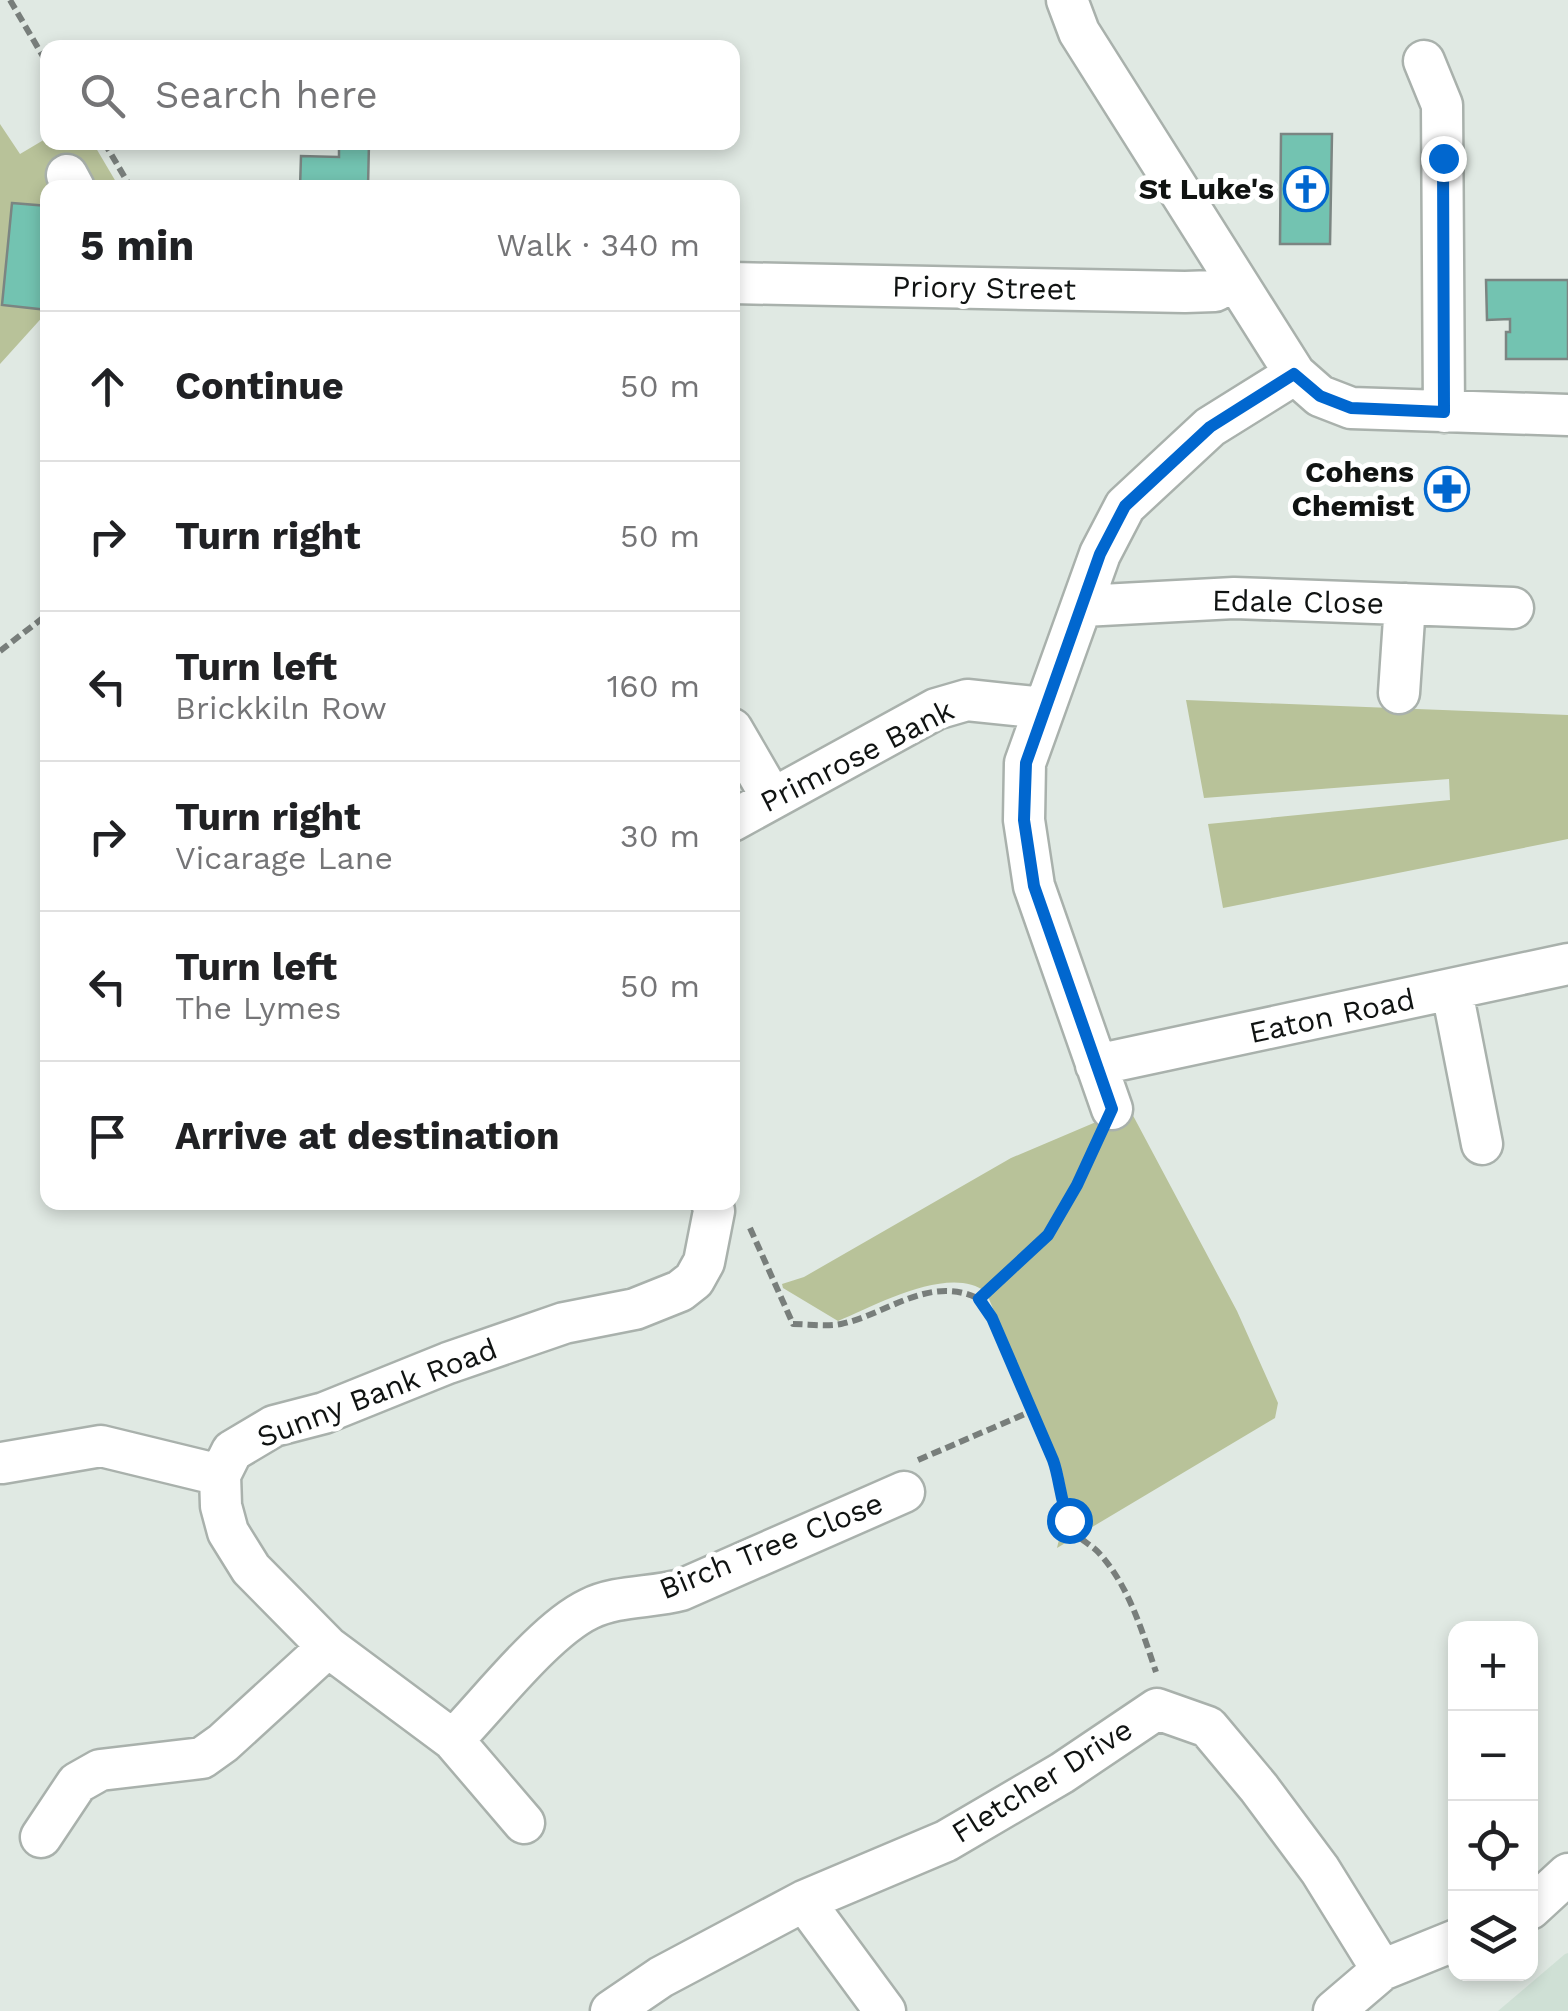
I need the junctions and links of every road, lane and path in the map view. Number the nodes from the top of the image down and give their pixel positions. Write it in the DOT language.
graph roads {
  1 [pos="10,0"];
  2 [pos="1067,0"];
  3 [pos="40,51"];
  4 [pos="1424,60"];
  5 [pos="109,150"];
  6 [pos="125,180"];
  7 [pos="1233,280"];
  8 [pos="740,282"];
  9 [pos="1294,374"];
  10 [pos="1444,412"];
  11 [pos="1568,416"];
  12 [pos="1404,604"];
  13 [pos="1083,606"];
  14 [pos="1513,608"];
  15 [pos="40,620"];
  16 [pos="0,651"];
  17 [pos="1399,693"];
  18 [pos="1044,708"];
  19 [pos="740,743"];
  20 [pos="772,798"];
  21 [pos="740,816"];
  22 [pos="1568,964"];
  23 [pos="1452,991"];
  24 [pos="1096,1064"];
  25 [pos="1112,1109"];
  26 [pos="1482,1144"];
  27 [pos="713,1210"];
  28 [pos="723,1210"];
  29 [pos="979,1299"];
  30 [pos="1032,1411"];
  31 [pos="2,1462"];
  32 [pos="220,1476"];
  33 [pos="904,1492"];
  34 [pos="328,1647"];
  35 [pos="1158,1709"];
  36 [pos="453,1740"];
  37 [pos="524,1823"];
  38 [pos="41,1837"];
  39 [pos="1565,1882"];
  40 [pos="804,1900"];
  41 [pos="1538,1903"];
  42 [pos="1448,1943"];
  43 [pos="1382,1970"];
  44 [pos="612,2011"];
  45 [pos="885,2011"];
  46 [pos="1334,2011"];
  1 -- 3 [label="path"];
  2 -- 7 [label="street"];
  4 -- 10 [label="street"];
  5 -- 6 [label="path"];
  7 -- 8 [label="street, Priory Street"];
  7 -- 9 [label="street"];
  9 -- 10 [label="street"];
  9 -- 13 [label="street"];
  10 -- 11 [label="street"];
  12 -- 13 [label="street, Edale Close"];
  12 -- 14 [label="street, Edale Close"];
  12 -- 17 [label="street"];
  13 -- 18 [label="street"];
  15 -- 16 [label="path"];
  18 -- 20 [label="street, Primrose Bank"];
  18 -- 24 [label="street"];
  19 -- 20 [label="street"];
  20 -- 21 [label="street, Primrose Bank"];
  22 -- 23 [label="street, Eaton Road"];
  23 -- 24 [label="street, Eaton Road"];
  23 -- 26 [label="street"];
  24 -- 25 [label="street"];
  25 -- 29 [label="path"];
  27 -- 32 [label="street, Sunny Bank Road"];
  28 -- 29 [label="path"];
  29 -- 30 [label="path"];
  30 -- 33 [label="path"];
  30 -- 35 [label="path"];
  31 -- 32 [label="street"];
  32 -- 34 [label="street"];
  33 -- 36 [label="street, Birch Tree Close"];
  34 -- 36 [label="street"];
  34 -- 38 [label="street"];
  35 -- 40 [label="street, Fletcher Drive"];
  35 -- 43 [label="street, Fletcher Drive"];
  36 -- 37 [label="street"];
  39 -- 41 [label="street"];
  40 -- 44 [label="street, Fletcher Drive"];
  40 -- 45 [label="street"];
  42 -- 43 [label="street"];
  43 -- 46 [label="street"];
}
